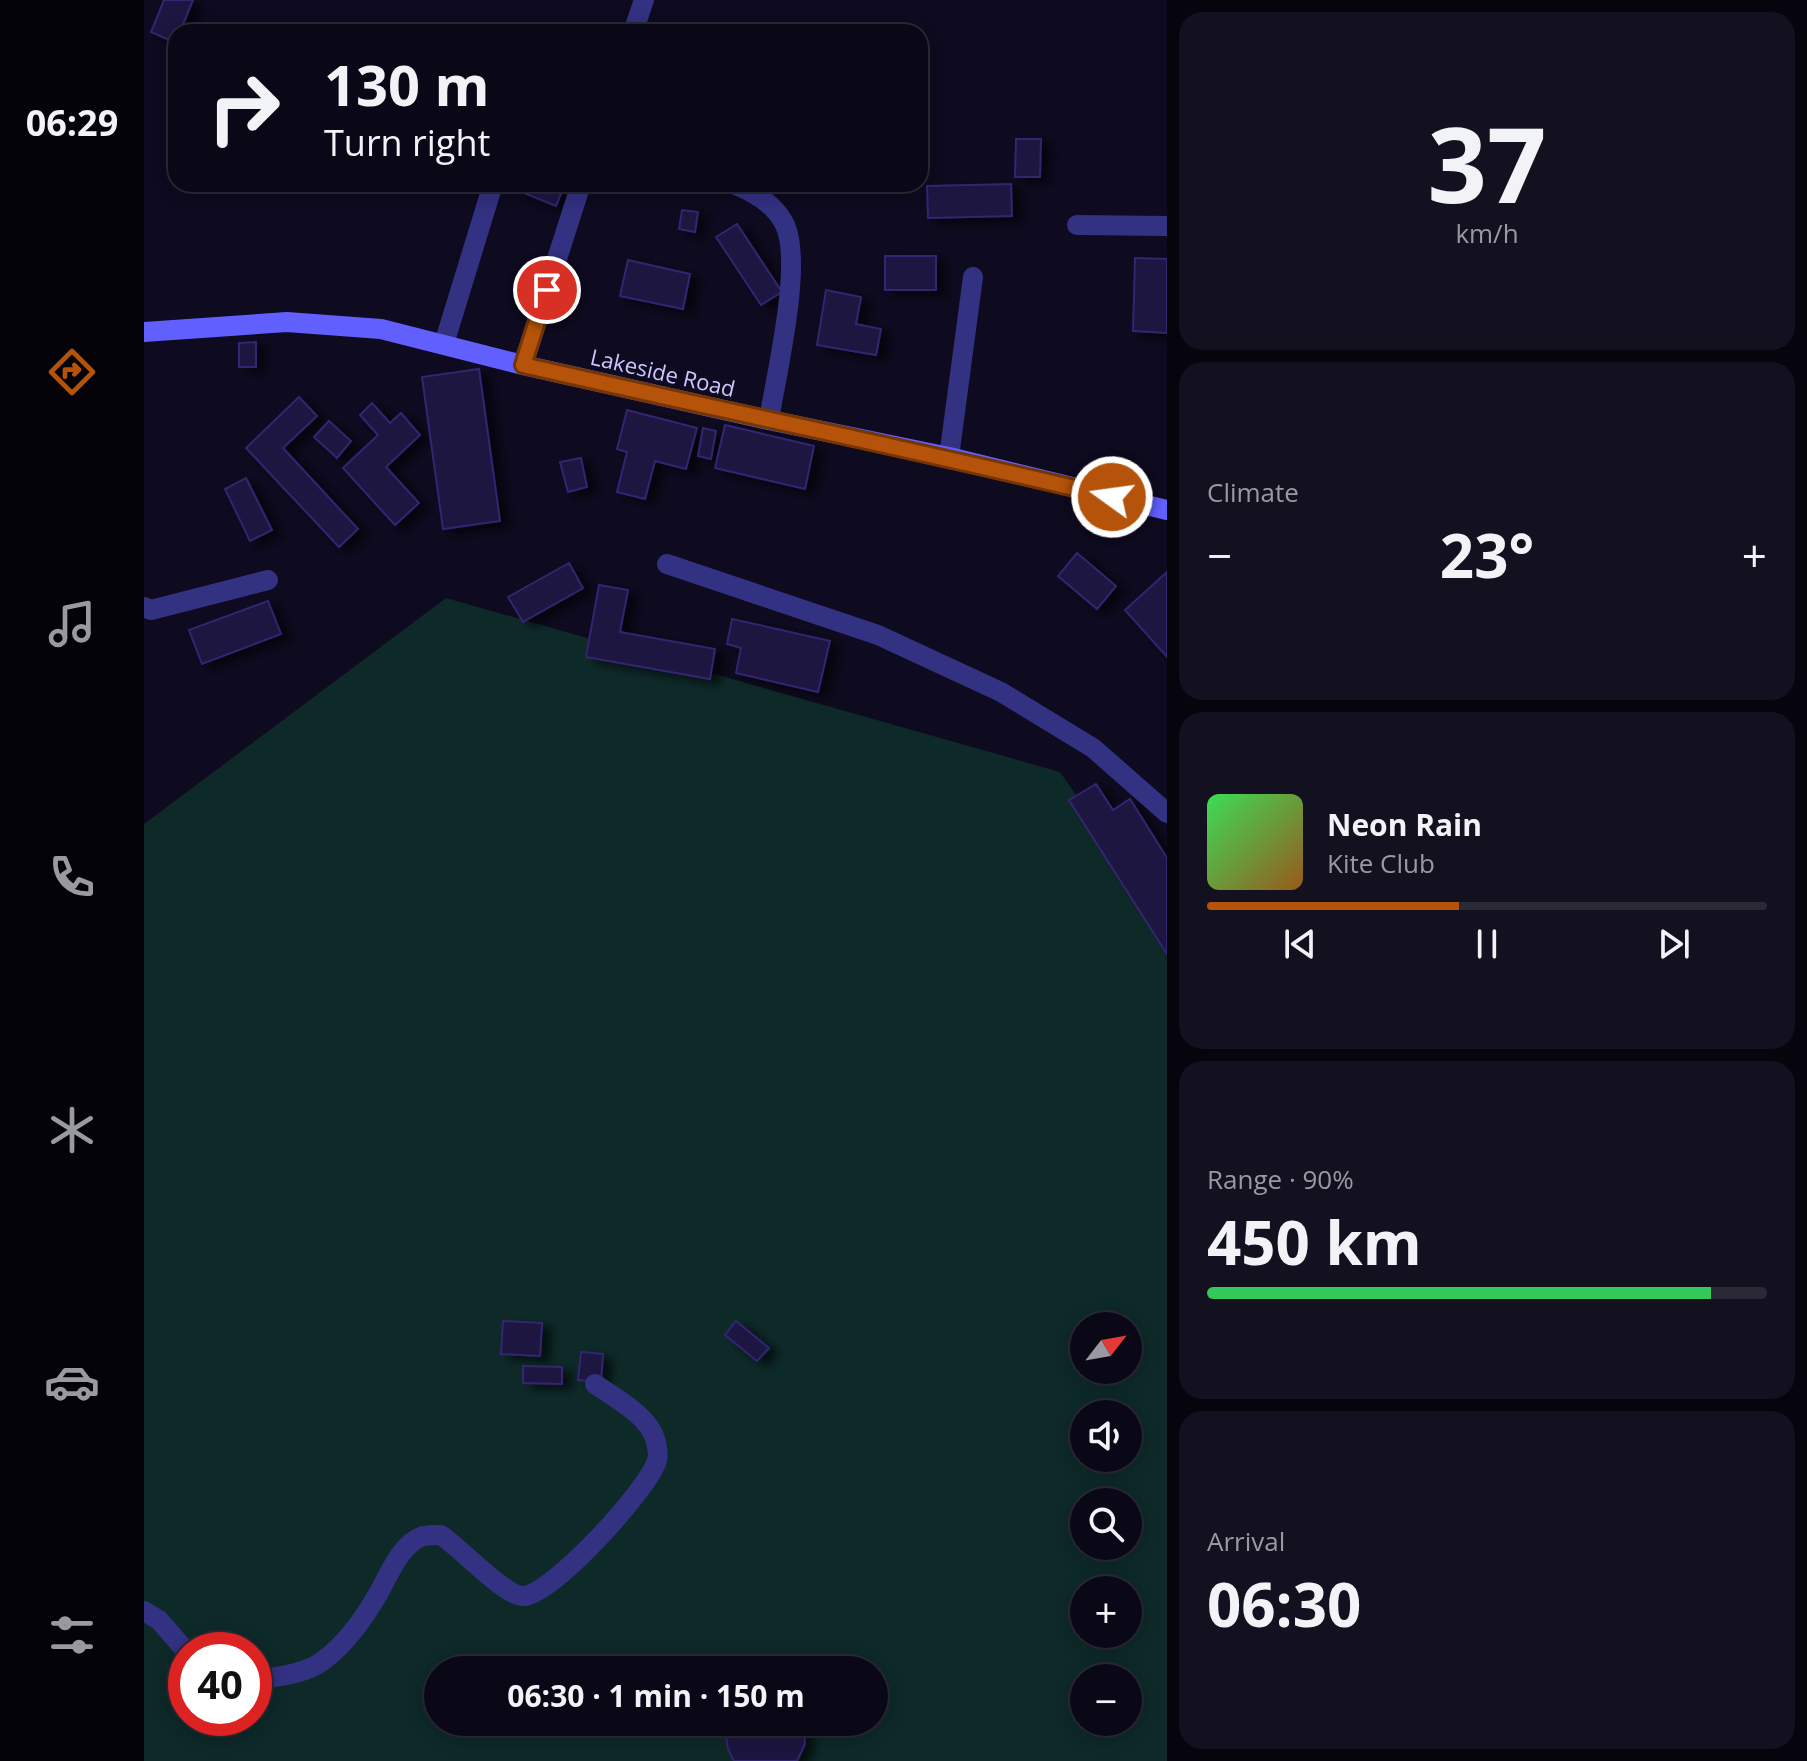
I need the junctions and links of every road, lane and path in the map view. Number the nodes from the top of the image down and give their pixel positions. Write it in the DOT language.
graph roads {
  1 [pos="644,0"];
  2 [pos="636,24"];
  3 [pos="491,192"];
  4 [pos="578,192"];
  5 [pos="749,192"];
  6 [pos="1077,225"];
  7 [pos="1167,226"];
  8 [pos="973,277"];
  9 [pos="144,332"];
  10 [pos="444,344"];
  11 [pos="523,365"];
  12 [pos="769,420"];
  13 [pos="949,457"];
  14 [pos="1167,510"];
  15 [pos="667,564"];
  16 [pos="268,580"];
  17 [pos="144,607"];
  18 [pos="1167,813"];
  19 [pos="595,1384"];
  20 [pos="144,1611"];
  21 [pos="169,1632"];
  22 [pos="272,1677"];
  1 -- 2 [label="street"];
  3 -- 10 [label="street"];
  4 -- 11 [label="street"];
  5 -- 12 [label="street"];
  6 -- 7 [label="street"];
  8 -- 13 [label="street"];
  9 -- 10 [label="street, Lakeside Road"];
  10 -- 11 [label="street, Lakeside Road"];
  11 -- 12 [label="street, Lakeside Road"];
  12 -- 13 [label="street, Lakeside Road"];
  13 -- 14 [label="street, Lakeside Road"];
  15 -- 18 [label="street"];
  16 -- 17 [label="street"];
  19 -- 22 [label="street"];
  20 -- 21 [label="street"];
}
